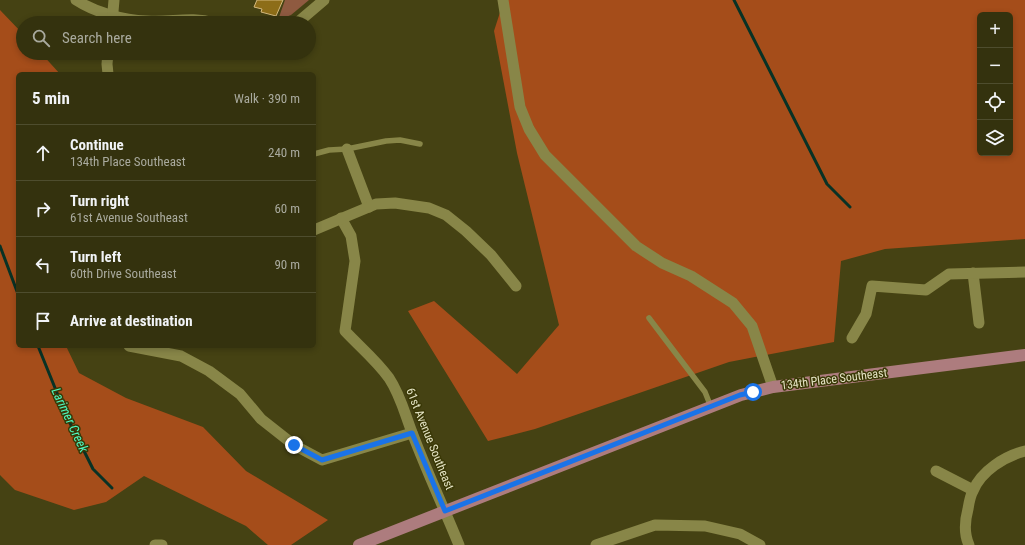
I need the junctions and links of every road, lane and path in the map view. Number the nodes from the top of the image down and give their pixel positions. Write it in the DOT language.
graph roads {
  1 [pos="76,0"];
  2 [pos="114,0"];
  3 [pos="324,0"];
  4 [pos="503,0"];
  5 [pos="107,16"];
  6 [pos="113,16"];
  7 [pos="305,16"];
  8 [pos="107,60"];
  9 [pos="108,72"];
  10 [pos="420,144"];
  11 [pos="347,149"];
  12 [pos="316,153"];
  13 [pos="369,207"];
  14 [pos="341,218"];
  15 [pos="316,229"];
  16 [pos="1025,272"];
  17 [pos="973,273"];
  18 [pos="516,286"];
  19 [pos="649,318"];
  20 [pos="980,323"];
  21 [pos="852,338"];
  22 [pos="151,348"];
  23 [pos="183,351"];
  24 [pos="1025,355"];
  25 [pos="772,387"];
  26 [pos="710,406"];
  27 [pos="412,433"];
  28 [pos="1025,451"];
  29 [pos="936,471"];
  30 [pos="973,490"];
  31 [pos="445,511"];
  32 [pos="613,542"];
  33 [pos="155,545"];
  34 [pos="162,545"];
  35 [pos="359,545"];
  36 [pos="459,545"];
  37 [pos="596,545"];
  38 [pos="760,545"];
  39 [pos="969,545"];
  1 -- 5 [label="street"];
  2 -- 6 [label="street"];
  3 -- 7 [label="street"];
  4 -- 25 [label="street"];
  8 -- 9 [label="street"];
  10 -- 11 [label="lane"];
  11 -- 12 [label="lane"];
  11 -- 13 [label="street"];
  13 -- 14 [label="street"];
  13 -- 18 [label="street"];
  14 -- 15 [label="street"];
  14 -- 27 [label="street, 61st Avenue Southeast"];
  16 -- 17 [label="street"];
  17 -- 20 [label="street"];
  17 -- 21 [label="street"];
  19 -- 26 [label="lane"];
  22 -- 23 [label="street"];
  23 -- 27 [label="street"];
  24 -- 25 [label="main road, 134th Place Southeast"];
  25 -- 26 [label="main road, 134th Place Southeast"];
  26 -- 31 [label="main road, 134th Place Southeast"];
  27 -- 31 [label="street, 61st Avenue Southeast"];
  28 -- 30 [label="street"];
  29 -- 30 [label="street"];
  30 -- 39 [label="street"];
  31 -- 35 [label="main road, 134th Place Southeast"];
  31 -- 36 [label="street, 61st Avenue Southeast"];
  32 -- 37 [label="street"];
  32 -- 38 [label="street"];
  33 -- 34 [label="street"];
}
